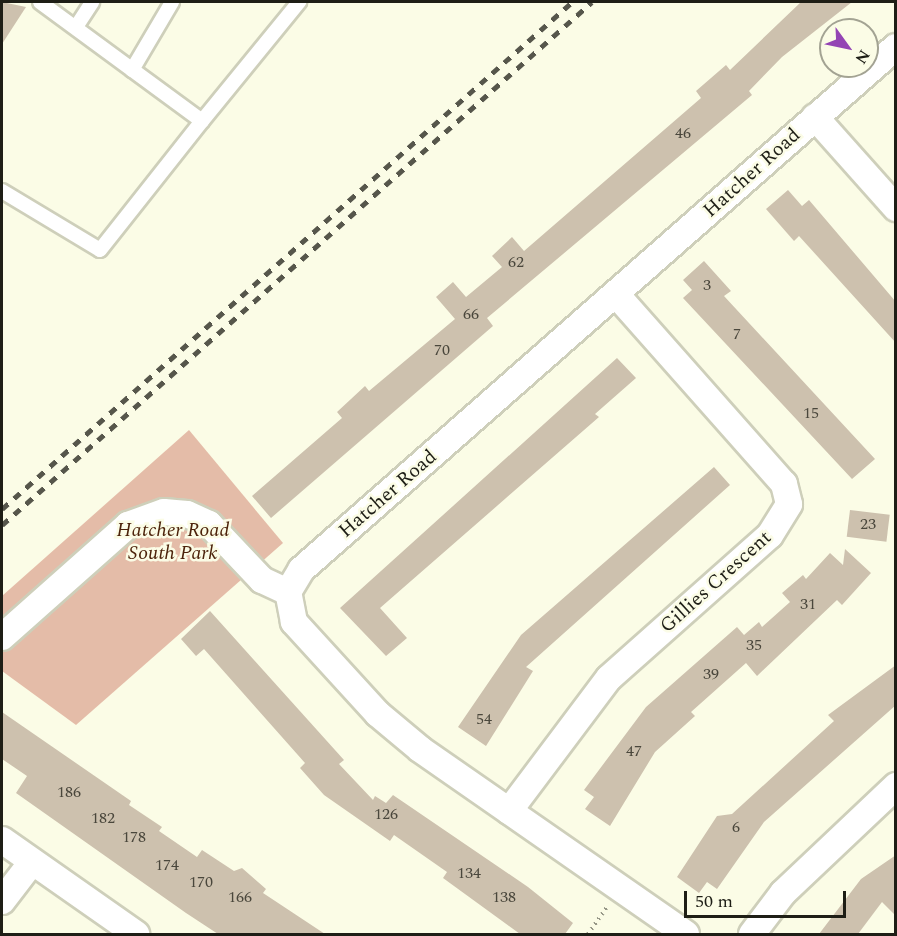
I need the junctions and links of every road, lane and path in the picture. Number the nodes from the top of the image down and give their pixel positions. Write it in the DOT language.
graph roads {
  1 [pos="40,2"];
  2 [pos="92,2"];
  3 [pos="172,2"];
  4 [pos="299,2"];
  5 [pos="75,27"];
  6 [pos="896,47"];
  7 [pos="132,70"];
  8 [pos="815,117"];
  9 [pos="202,121"];
  10 [pos="2,191"];
  11 [pos="896,208"];
  12 [pos="616,294"];
  13 [pos="288,592"];
  14 [pos="2,637"];
  15 [pos="896,786"];
  16 [pos="508,811"];
  17 [pos="2,840"];
  18 [pos="32,862"];
  19 [pos="620,888"];
  20 [pos="2,901"];
  21 [pos="136,934"];
  22 [pos="588,934"];
  23 [pos="686,934"];
  24 [pos="752,934"];
  1 -- 5 [label="lane"];
  2 -- 5 [label="lane"];
  3 -- 7 [label="lane"];
  4 -- 9 [label="lane"];
  5 -- 7 [label="lane"];
  6 -- 8 [label="street, Hatcher Road"];
  7 -- 9 [label="lane"];
  8 -- 11 [label="street"];
  8 -- 12 [label="street, Hatcher Road"];
  9 -- 10 [label="lane"];
  12 -- 13 [label="street, Hatcher Road"];
  12 -- 16 [label="street, Gillies Crescent"];
  13 -- 14 [label="street"];
  13 -- 16 [label="street"];
  15 -- 24 [label="street"];
  16 -- 19 [label="street"];
  17 -- 18 [label="street"];
  18 -- 20 [label="street"];
  18 -- 21 [label="street"];
  19 -- 22 [label="path"];
  19 -- 23 [label="street"];
}
